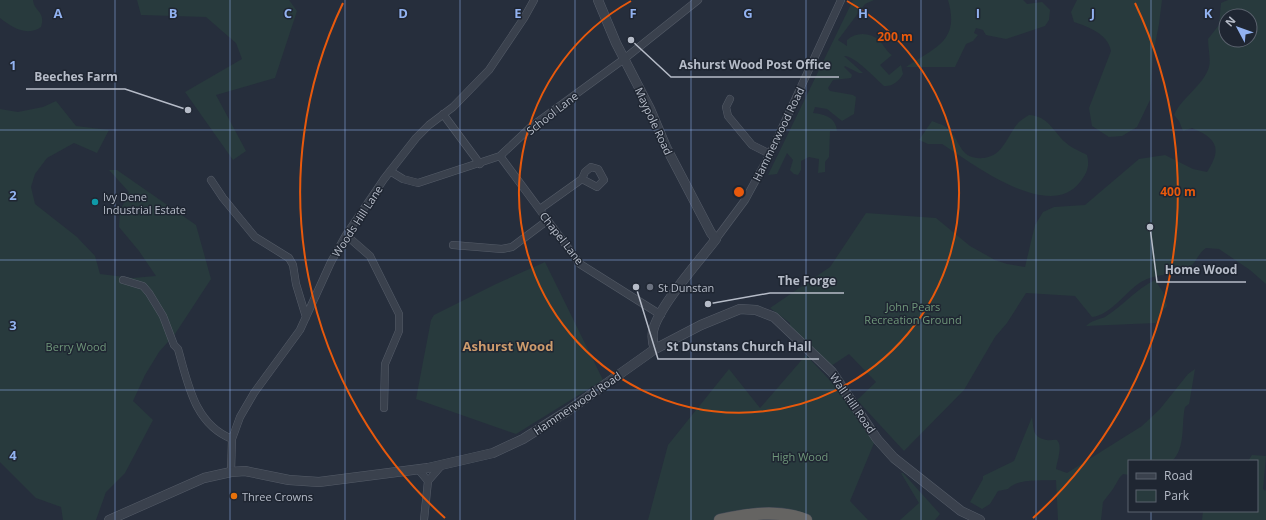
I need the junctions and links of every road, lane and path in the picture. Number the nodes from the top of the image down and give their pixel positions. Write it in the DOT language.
graph roads {
  1 [pos="534,0"];
  2 [pos="598,0"];
  3 [pos="698,0"];
  4 [pos="841,0"];
  5 [pos="624,59"];
  6 [pos="730,99"];
  7 [pos="443,114"];
  8 [pos="770,154"];
  9 [pos="500,156"];
  10 [pos="480,164"];
  11 [pos="390,171"];
  12 [pos="582,179"];
  13 [pos="211,180"];
  14 [pos="540,209"];
  15 [pos="548,220"];
  16 [pos="346,235"];
  17 [pos="716,239"];
  18 [pos="453,245"];
  19 [pos="123,280"];
  20 [pos="660,315"];
  21 [pos="306,318"];
  22 [pos="655,349"];
  23 [pos="384,408"];
  24 [pos="232,439"];
  25 [pos="440,466"];
  26 [pos="418,469"];
  27 [pos="230,472"];
  28 [pos="428,481"];
  29 [pos="108,520"];
  30 [pos="424,520"];
  31 [pos="720,520"];
  32 [pos="806,520"];
  33 [pos="980,520"];
  1 -- 7 [label="street, Woods Hill Lane"];
  2 -- 5 [label="street, Maypole Road"];
  3 -- 5 [label="street, School Lane"];
  4 -- 8 [label="street, Hammerwood Road"];
  5 -- 9 [label="street, School Lane"];
  5 -- 17 [label="street, Maypole Road"];
  6 -- 8 [label="street"];
  7 -- 10 [label="street"];
  7 -- 11 [label="street, Woods Hill Lane"];
  8 -- 17 [label="street, Hammerwood Road"];
  9 -- 10 [label="street, School Lane"];
  9 -- 14 [label="street, Chapel Lane"];
  10 -- 11 [label="street, School Lane"];
  11 -- 16 [label="street, Woods Hill Lane"];
  12 -- 14 [label="street"];
  13 -- 21 [label="street"];
  14 -- 15 [label="street, Chapel Lane"];
  15 -- 18 [label="street"];
  15 -- 20 [label="street, Chapel Lane"];
  16 -- 21 [label="street, Woods Hill Lane"];
  16 -- 23 [label="street"];
  17 -- 20 [label="street, Hammerwood Road"];
  19 -- 24 [label="street"];
  20 -- 22 [label="street, Hammerwood Road"];
  21 -- 24 [label="street, Woods Hill Lane"];
  22 -- 25 [label="street, Hammerwood Road"];
  22 -- 33 [label="street, Wall Hill Road"];
  24 -- 27 [label="street, Woods Hill Lane"];
  25 -- 26 [label="street, Hammerwood Road"];
  25 -- 28 [label="street"];
  26 -- 27 [label="street, Hammerwood Road"];
  26 -- 28 [label="street"];
  27 -- 29 [label="street, Hammerwood Road"];
  28 -- 30 [label="street"];
  31 -- 32 [label="highway"];
}
